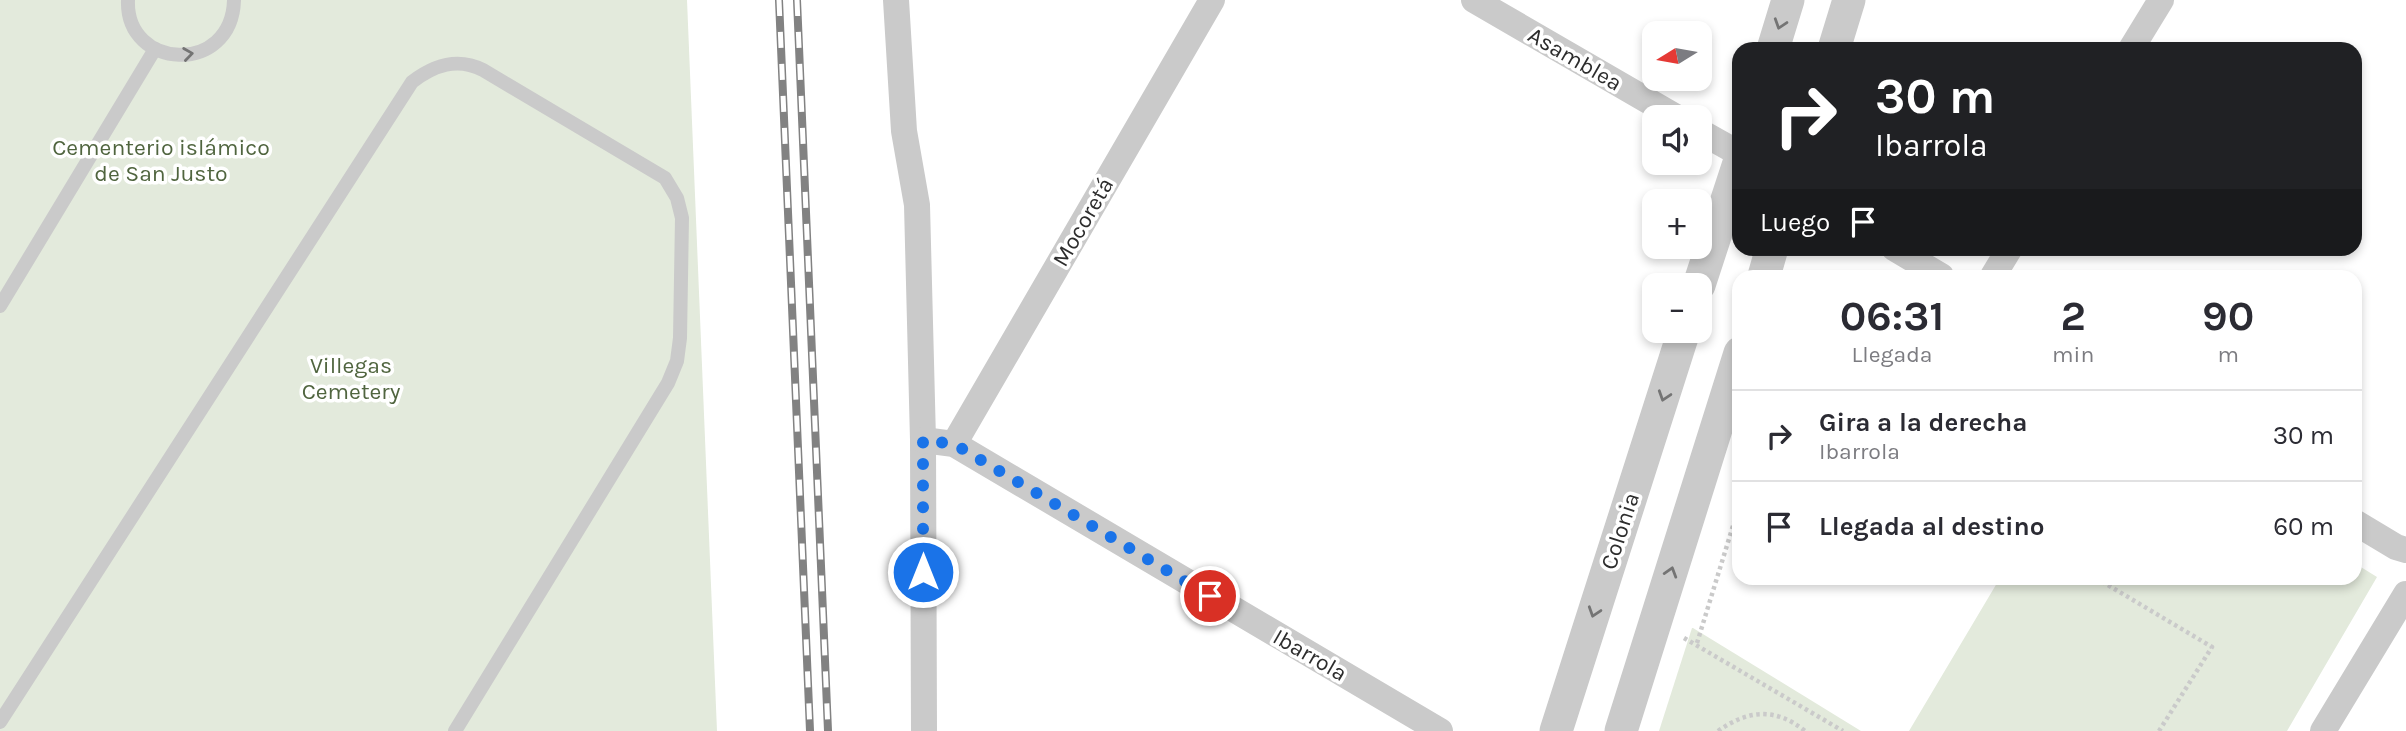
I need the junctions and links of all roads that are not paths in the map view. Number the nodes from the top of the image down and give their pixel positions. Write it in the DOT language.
graph roads {
  1 [pos="128,0"];
  2 [pos="234,0"];
  3 [pos="896,0"];
  4 [pos="1212,0"];
  5 [pos="1475,0"];
  6 [pos="1788,0"];
  7 [pos="1849,0"];
  8 [pos="2161,0"];
  9 [pos="1775,42"];
  10 [pos="1836,42"];
  11 [pos="2136,42"];
  12 [pos="155,49"];
  13 [pos="1655,105"];
  14 [pos="1712,139"];
  15 [pos="1732,152"];
  16 [pos="1732,182"];
  17 [pos="1907,256"];
  18 [pos="1931,270"];
  19 [pos="1703,273"];
  20 [pos="0,306"];
  21 [pos="1680,343"];
  22 [pos="1732,379"];
  23 [pos="923,440"];
  24 [pos="954,444"];
  25 [pos="2362,527"];
  26 [pos="2406,550"];
  27 [pos="2406,594"];
  28 [pos="0,722"];
  29 [pos="455,731"];
  30 [pos="924,731"];
  31 [pos="1440,731"];
  32 [pos="1556,731"];
  33 [pos="1622,731"];
  34 [pos="2323,731"];
  1 -- 12 [label="lane"];
  12 -- 2 [label="lane, one-way"];
  3 -- 23 [label="street"];
  4 -- 24 [label="street, Mocoretá"];
  5 -- 13 [label="street, Asamblea"];
  6 -- 9 [label="street, one-way"];
  7 -- 10 [label="street"];
  8 -- 11 [label="street"];
  12 -- 20 [label="lane"];
  14 -- 15 [label="street"];
  16 -- 19 [label="street"];
  17 -- 18 [label="street"];
  21 -- 32 [label="street, Colonia, one-way"];
  33 -- 22 [label="street, one-way"];
  23 -- 24 [label="street, Ibarrola"];
  23 -- 30 [label="street"];
  24 -- 31 [label="street, Ibarrola"];
  25 -- 26 [label="street"];
  27 -- 34 [label="street"];
  28 -- 29 [label="lane"];
}
